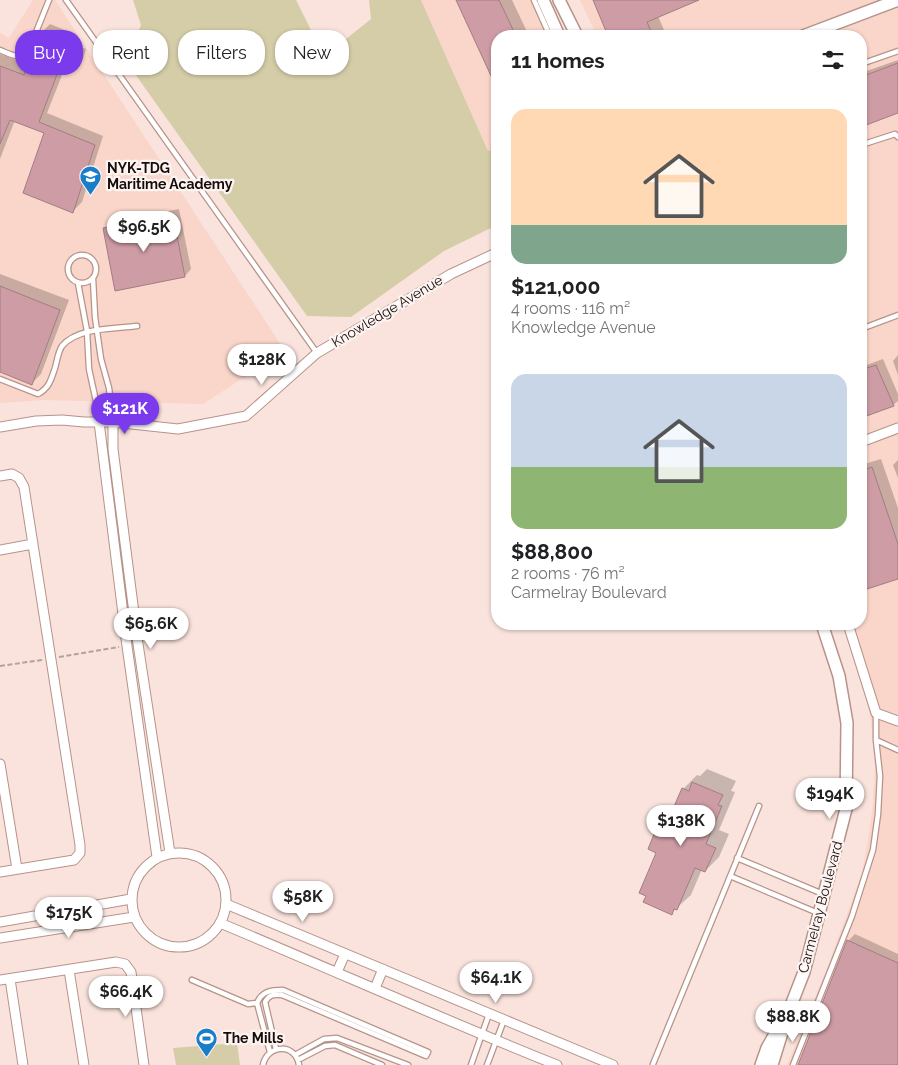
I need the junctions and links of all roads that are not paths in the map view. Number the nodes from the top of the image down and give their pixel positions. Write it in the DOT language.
graph roads {
  1 [pos="49,0"];
  2 [pos="66,0"];
  3 [pos="534,0"];
  4 [pos="543,0"];
  5 [pos="559,0"];
  6 [pos="898,0"];
  7 [pos="547,30"];
  8 [pos="556,30"];
  9 [pos="574,30"];
  10 [pos="819,30"];
  11 [pos="0,50"];
  12 [pos="898,51"];
  13 [pos="867,62"];
  14 [pos="898,137"];
  15 [pos="867,143"];
  16 [pos="491,255"];
  17 [pos="93,278"];
  18 [pos="78,283"];
  19 [pos="898,315"];
  20 [pos="137,326"];
  21 [pos="867,327"];
  22 [pos="87,331"];
  23 [pos="97,331"];
  24 [pos="317,353"];
  25 [pos="0,379"];
  26 [pos="99,422"];
  27 [pos="112,422"];
  28 [pos="0,427"];
  29 [pos="898,428"];
  30 [pos="867,440"];
  31 [pos="0,476"];
  32 [pos="33,544"];
  33 [pos="0,550"];
  34 [pos="824,630"];
  35 [pos="850,630"];
  36 [pos="876,713"];
  37 [pos="898,721"];
  38 [pos="876,740"];
  39 [pos="898,750"];
  40 [pos="0,764"];
  41 [pos="759,806"];
  42 [pos="170,853"];
  43 [pos="157,857"];
  44 [pos="738,858"];
  45 [pos="17,870"];
  46 [pos="0,872"];
  47 [pos="730,876"];
  48 [pos="824,895"];
  49 [pos="131,899"];
  50 [pos="226,904"];
  51 [pos="818,913"];
  52 [pos="134,917"];
  53 [pos="0,922"];
  54 [pos="220,923"];
  55 [pos="0,938"];
  56 [pos="346,954"];
  57 [pos="383,969"];
  58 [pos="69,970"];
  59 [pos="337,972"];
  60 [pos="10,979"];
  61 [pos="0,980"];
  62 [pos="192,980"];
  63 [pos="375,988"];
  64 [pos="257,1003"];
  65 [pos="788,1013"];
  66 [pos="489,1014"];
  67 [pos="504,1020"];
  68 [pos="482,1035"];
  69 [pos="496,1040"];
  70 [pos="276,1049"];
  71 [pos="270,1052"];
  72 [pos="295,1055"];
  73 [pos="386,1057"];
  74 [pos="300,1063"];
  75 [pos="653,1064"];
  76 [pos="23,1065"];
  77 [pos="84,1065"];
  78 [pos="144,1065"];
  79 [pos="263,1065"];
  80 [pos="382,1065"];
  81 [pos="408,1065"];
  82 [pos="470,1065"];
  83 [pos="487,1065"];
  84 [pos="557,1065"];
  85 [pos="613,1065"];
  86 [pos="761,1065"];
  87 [pos="772,1065"];
  88 [pos="793,1065"];
  1 -- 11 [label="lane"];
  2 -- 24 [label="lane"];
  3 -- 7 [label="lane"];
  4 -- 8 [label="street"];
  5 -- 9 [label="street"];
  6 -- 10 [label="street"];
  12 -- 13 [label="lane"];
  14 -- 15 [label="lane"];
  16 -- 24 [label="street, Knowledge Avenue"];
  17 -- 18 [label="lane"];
  17 -- 18 [label="lane"];
  17 -- 23 [label="lane"];
  18 -- 22 [label="lane"];
  19 -- 21 [label="lane"];
  20 -- 23 [label="lane"];
  22 -- 23 [label="lane"];
  22 -- 25 [label="lane"];
  22 -- 26 [label="lane"];
  23 -- 27 [label="lane"];
  24 -- 27 [label="street, Knowledge Avenue"];
  26 -- 27 [label="street, Knowledge Avenue"];
  26 -- 28 [label="street, Knowledge Avenue"];
  26 -- 43 [label="street"];
  27 -- 42 [label="street"];
  29 -- 30 [label="street"];
  31 -- 32 [label="street"];
  32 -- 33 [label="street"];
  32 -- 45 [label="street"];
  34 -- 48 [label="street, Carmelray Boulevard"];
  35 -- 36 [label="street"];
  36 -- 37 [label="street"];
  36 -- 38 [label="lane"];
  38 -- 39 [label="lane"];
  38 -- 88 [label="lane"];
  40 -- 45 [label="street"];
  41 -- 44 [label="lane"];
  42 -- 43 [label="street"];
  42 -- 50 [label="street"];
  43 -- 49 [label="street"];
  44 -- 47 [label="lane"];
  44 -- 48 [label="lane"];
  45 -- 46 [label="street"];
  47 -- 51 [label="lane"];
  47 -- 75 [label="lane"];
  48 -- 51 [label="street, Carmelray Boulevard"];
  49 -- 52 [label="street"];
  49 -- 53 [label="street"];
  50 -- 54 [label="street"];
  50 -- 56 [label="street"];
  51 -- 65 [label="street, Carmelray Boulevard"];
  52 -- 54 [label="street"];
  52 -- 55 [label="street"];
  54 -- 59 [label="street"];
  56 -- 57 [label="street"];
  56 -- 59 [label="street"];
  57 -- 63 [label="street"];
  57 -- 66 [label="street"];
  58 -- 60 [label="street"];
  58 -- 77 [label="street"];
  58 -- 78 [label="street"];
  59 -- 63 [label="street"];
  60 -- 61 [label="street"];
  60 -- 76 [label="street"];
  62 -- 64 [label="lane"];
  63 -- 68 [label="street"];
  64 -- 70 [label="lane"];
  64 -- 71 [label="lane"];
  65 -- 86 [label="street, Carmelray Boulevard"];
  65 -- 87 [label="street, Carmelray Boulevard"];
  66 -- 67 [label="street"];
  66 -- 68 [label="lane"];
  67 -- 69 [label="lane"];
  67 -- 85 [label="street"];
  68 -- 69 [label="street"];
  68 -- 82 [label="lane"];
  69 -- 83 [label="lane"];
  69 -- 84 [label="street"];
  70 -- 71 [label="lane"];
  70 -- 72 [label="lane"];
  71 -- 79 [label="lane"];
  72 -- 73 [label="lane"];
  72 -- 74 [label="lane"];
  73 -- 80 [label="lane"];
  73 -- 81 [label="lane"];
  74 -- 80 [label="lane"];
}
